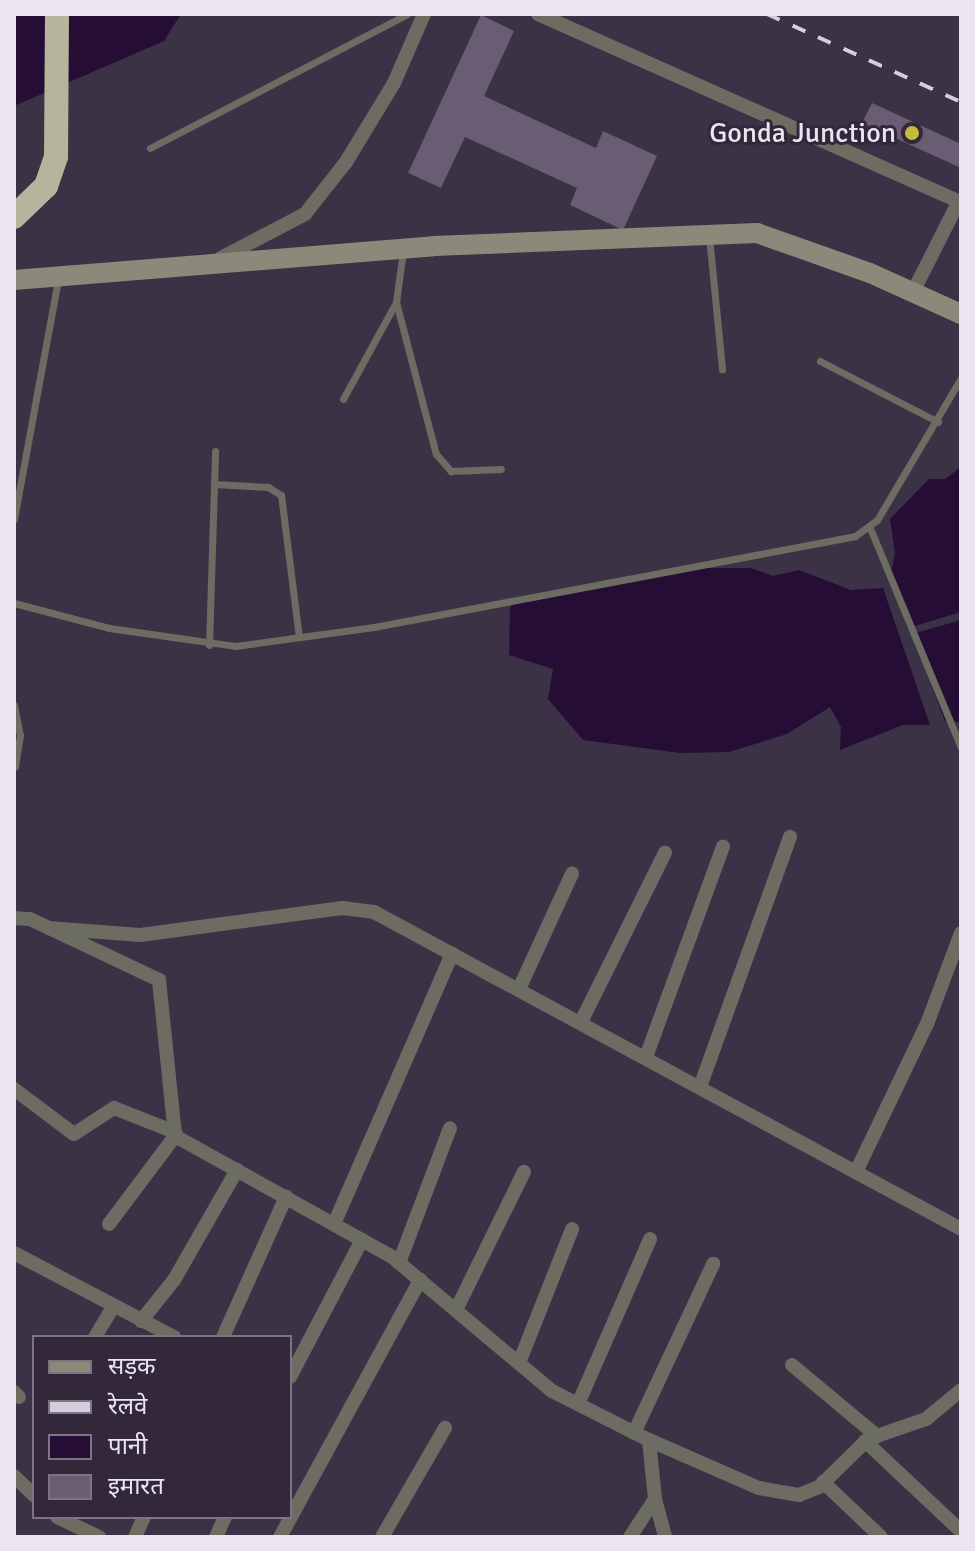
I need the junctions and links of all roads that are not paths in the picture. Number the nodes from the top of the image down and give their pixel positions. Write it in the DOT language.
graph roads {
  1 [pos="57,14"];
  2 [pos="407,14"];
  3 [pos="424,14"];
  4 [pos="538,14"];
  5 [pos="150,148"];
  6 [pos="960,201"];
  7 [pos="14,217"];
  8 [pos="709,235"];
  9 [pos="403,249"];
  10 [pos="198,266"];
  11 [pos="58,277"];
  12 [pos="14,280"];
  13 [pos="913,292"];
  14 [pos="396,302"];
  15 [pos="961,314"];
  16 [pos="820,361"];
  17 [pos="722,369"];
  18 [pos="961,378"];
  19 [pos="343,399"];
  20 [pos="938,422"];
  21 [pos="215,451"];
  22 [pos="501,469"];
  23 [pos="214,484"];
  24 [pos="14,519"];
  25 [pos="870,528"];
  26 [pos="14,603"];
  27 [pos="299,637"];
  28 [pos="209,645"];
  29 [pos="14,705"];
  30 [pos="961,748"];
  31 [pos="15,767"];
  32 [pos="790,837"];
  33 [pos="723,847"];
  34 [pos="665,853"];
  35 [pos="572,874"];
  36 [pos="14,918"];
  37 [pos="49,928"];
  38 [pos="961,933"];
  39 [pos="452,954"];
  40 [pos="519,989"];
  41 [pos="581,1022"];
  42 [pos="646,1057"];
  43 [pos="700,1087"];
  44 [pos="14,1089"];
  45 [pos="450,1128"];
  46 [pos="175,1134"];
  47 [pos="237,1170"];
  48 [pos="524,1172"];
  49 [pos="856,1172"];
  50 [pos="286,1197"];
  51 [pos="109,1224"];
  52 [pos="334,1224"];
  53 [pos="572,1229"];
  54 [pos="961,1229"];
  55 [pos="650,1239"];
  56 [pos="362,1240"];
  57 [pos="14,1253"];
  58 [pos="399,1263"];
  59 [pos="713,1264"];
  60 [pos="420,1280"];
  61 [pos="113,1307"];
  62 [pos="456,1310"];
  63 [pos="141,1321"];
  64 [pos="96,1335"];
  65 [pos="170,1335"];
  66 [pos="224,1335"];
  67 [pos="519,1363"];
  68 [pos="792,1365"];
  69 [pos="292,1373"];
  70 [pos="961,1390"];
  71 [pos="578,1404"];
  72 [pos="445,1428"];
  73 [pos="634,1433"];
  74 [pos="871,1439"];
  75 [pos="649,1440"];
  76 [pos="14,1476"];
  77 [pos="823,1482"];
  78 [pos="32,1493"];
  79 [pos="655,1499"];
  80 [pos="292,1515"];
  81 [pos="61,1519"];
  82 [pos="290,1519"];
  83 [pos="961,1531"];
  84 [pos="99,1537"];
  85 [pos="280,1537"];
  86 [pos="382,1537"];
  87 [pos="630,1537"];
  88 [pos="665,1537"];
  89 [pos="881,1537"];
  1 -- 7 [label="highway"];
  2 -- 5 [label="lane"];
  3 -- 10 [label="street"];
  4 -- 6 [label="street"];
  6 -- 13 [label="street"];
  8 -- 9 [label="street"];
  8 -- 13 [label="street"];
  8 -- 17 [label="lane"];
  9 -- 10 [label="street"];
  9 -- 14 [label="lane"];
  10 -- 11 [label="street"];
  11 -- 12 [label="street"];
  11 -- 24 [label="lane"];
  13 -- 15 [label="street"];
  14 -- 19 [label="lane"];
  14 -- 22 [label="lane"];
  16 -- 20 [label="lane"];
  18 -- 20 [label="lane"];
  20 -- 25 [label="lane"];
  21 -- 23 [label="lane"];
  23 -- 27 [label="lane"];
  23 -- 28 [label="lane"];
  25 -- 27 [label="lane"];
  25 -- 30 [label="lane"];
  26 -- 28 [label="lane"];
  27 -- 28 [label="lane"];
  29 -- 31 [label="lane"];
  32 -- 43 [label="street"];
  33 -- 42 [label="street"];
  34 -- 41 [label="street"];
  35 -- 40 [label="street"];
  36 -- 37 [label="street"];
  37 -- 39 [label="street"];
  37 -- 46 [label="street"];
  38 -- 49 [label="street"];
  39 -- 40 [label="street"];
  39 -- 52 [label="street"];
  40 -- 41 [label="street"];
  41 -- 42 [label="street"];
  42 -- 43 [label="street"];
  43 -- 49 [label="street"];
  44 -- 46 [label="street"];
  45 -- 58 [label="street"];
  46 -- 47 [label="street"];
  46 -- 51 [label="street"];
  47 -- 50 [label="street"];
  47 -- 63 [label="street"];
  48 -- 62 [label="street"];
  49 -- 54 [label="street"];
  50 -- 52 [label="street"];
  50 -- 66 [label="street"];
  52 -- 56 [label="street"];
  53 -- 67 [label="street"];
  55 -- 71 [label="street"];
  56 -- 58 [label="street"];
  56 -- 69 [label="street"];
  57 -- 61 [label="street"];
  58 -- 60 [label="street"];
  59 -- 73 [label="street"];
  60 -- 62 [label="street"];
  60 -- 80 [label="street"];
  61 -- 63 [label="street"];
  61 -- 64 [label="street"];
  62 -- 67 [label="street"];
  63 -- 65 [label="street"];
  67 -- 71 [label="street"];
  68 -- 74 [label="street"];
  70 -- 74 [label="street"];
  71 -- 73 [label="street"];
  72 -- 86 [label="street"];
  73 -- 75 [label="street"];
  74 -- 77 [label="street"];
  74 -- 83 [label="street"];
  75 -- 77 [label="street"];
  75 -- 79 [label="street"];
  76 -- 78 [label="street"];
  77 -- 89 [label="street"];
  79 -- 87 [label="street"];
  79 -- 88 [label="street"];
  81 -- 84 [label="street"];
  82 -- 85 [label="street"];
}
